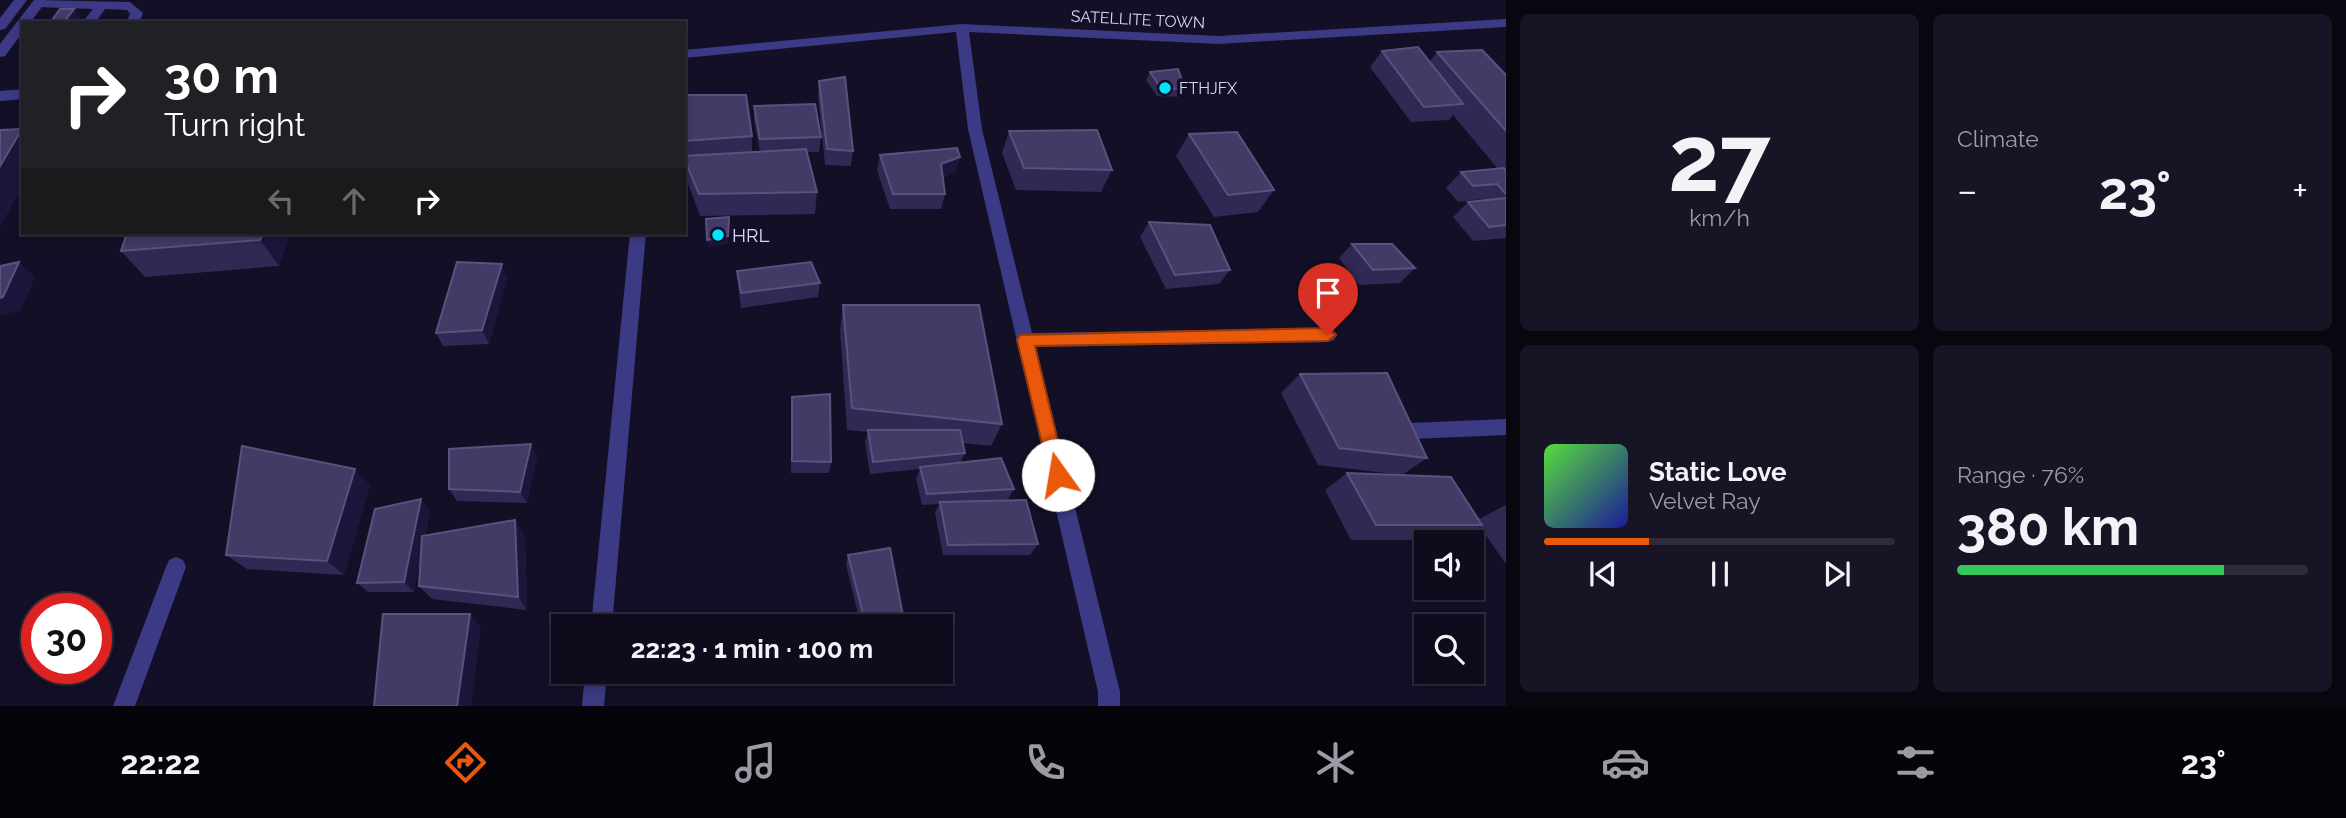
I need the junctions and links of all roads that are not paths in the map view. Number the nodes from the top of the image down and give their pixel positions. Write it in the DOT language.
graph roads {
  1 [pos="21,0"];
  2 [pos="40,2"];
  3 [pos="102,5"];
  4 [pos="24,21"];
  5 [pos="90,21"];
  6 [pos="132,21"];
  7 [pos="1506,23"];
  8 [pos="21,25"];
  9 [pos="0,27"];
  10 [pos="962,28"];
  11 [pos="0,53"];
  12 [pos="686,54"];
  13 [pos="21,94"];
  14 [pos="0,96"];
  15 [pos="638,235"];
  16 [pos="1328,335"];
  17 [pos="1025,340"];
  18 [pos="1506,427"];
  19 [pos="1410,432"];
  20 [pos="176,566"];
  21 [pos="602,614"];
  22 [pos="595,684"];
  23 [pos="124,706"];
  24 [pos="593,706"];
  25 [pos="1109,706"];
  1 -- 9 [label="street"];
  2 -- 3 [label="street"];
  2 -- 4 [label="street"];
  3 -- 5 [label="street"];
  3 -- 6 [label="street"];
  7 -- 10 [label="street, SATELLITE TOWN"];
  8 -- 9 [label="street"];
  8 -- 11 [label="street"];
  10 -- 12 [label="street, SATELLITE TOWN"];
  10 -- 17 [label="street"];
  13 -- 14 [label="street"];
  15 -- 21 [label="street"];
  16 -- 17 [label="street"];
  17 -- 25 [label="street"];
  18 -- 19 [label="street"];
  20 -- 23 [label="street"];
  22 -- 24 [label="street"];
}
